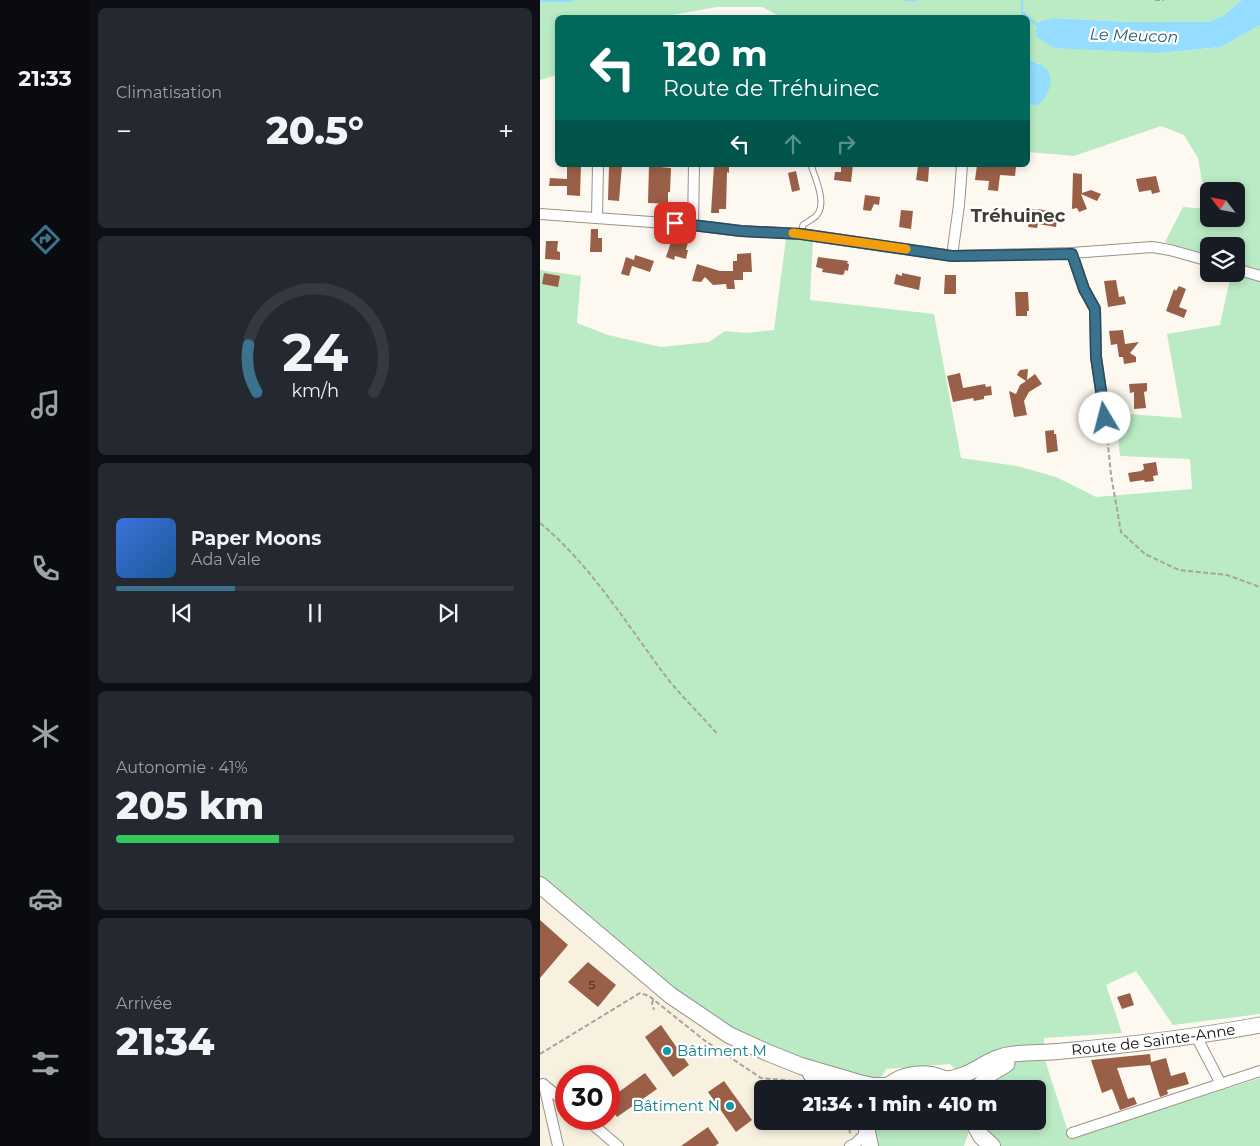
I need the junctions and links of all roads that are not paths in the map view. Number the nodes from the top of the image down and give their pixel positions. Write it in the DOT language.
graph roads {
  1 [pos="598,167"];
  2 [pos="694,167"];
  3 [pos="812,167"];
  4 [pos="962,167"];
  5 [pos="540,214"];
  6 [pos="597,217"];
  7 [pos="693,225"];
  8 [pos="801,234"];
  9 [pos="1072,254"];
  10 [pos="952,256"];
  11 [pos="1200,258"];
  12 [pos="1245,272"];
  13 [pos="1260,276"];
  14 [pos="1105,418"];
  15 [pos="540,885"];
  16 [pos="1260,1025"];
  17 [pos="1196,1036"];
  18 [pos="1047,1052"];
  19 [pos="1260,1070"];
  20 [pos="807,1075"];
  21 [pos="943,1079"];
  22 [pos="816,1080"];
  23 [pos="822,1080"];
  24 [pos="840,1080"];
  25 [pos="898,1080"];
  26 [pos="983,1080"];
  27 [pos="542,1083"];
  28 [pos="1220,1084"];
  29 [pos="555,1094"];
  30 [pos="599,1130"];
  31 [pos="867,1130"];
  32 [pos="1072,1133"];
  33 [pos="975,1135"];
  34 [pos="850,1144"];
  35 [pos="558,1146"];
  36 [pos="618,1146"];
  37 [pos="992,1146"];
  1 -- 6 [label="street"];
  2 -- 7 [label="street"];
  3 -- 8 [label="lane"];
  4 -- 10 [label="street"];
  5 -- 6 [label="street"];
  6 -- 7 [label="street"];
  7 -- 8 [label="street"];
  8 -- 10 [label="street"];
  9 -- 10 [label="street"];
  9 -- 11 [label="street"];
  9 -- 14 [label="street"];
  12 -- 13 [label="street"];
  15 -- 20 [label="main road"];
  16 -- 17 [label="main road, Route de Sainte-Anne"];
  17 -- 18 [label="main road, Route de Sainte-Anne"];
  17 -- 28 [label="street"];
  18 -- 21 [label="main road, Route de Sainte-Anne"];
  18 -- 26 [label="main road, Route de Sainte-Anne"];
  19 -- 28 [label="street"];
  20 -- 22 [label="main road"];
  20 -- 23 [label="main road"];
  20 -- 24 [label="main road"];
  21 -- 25 [label="main road"];
  27 -- 29 [label="street"];
  27 -- 35 [label="street"];
  28 -- 32 [label="street"];
  30 -- 36 [label="street"];
  31 -- 34 [label="street"];
  33 -- 37 [label="main road"];
}
